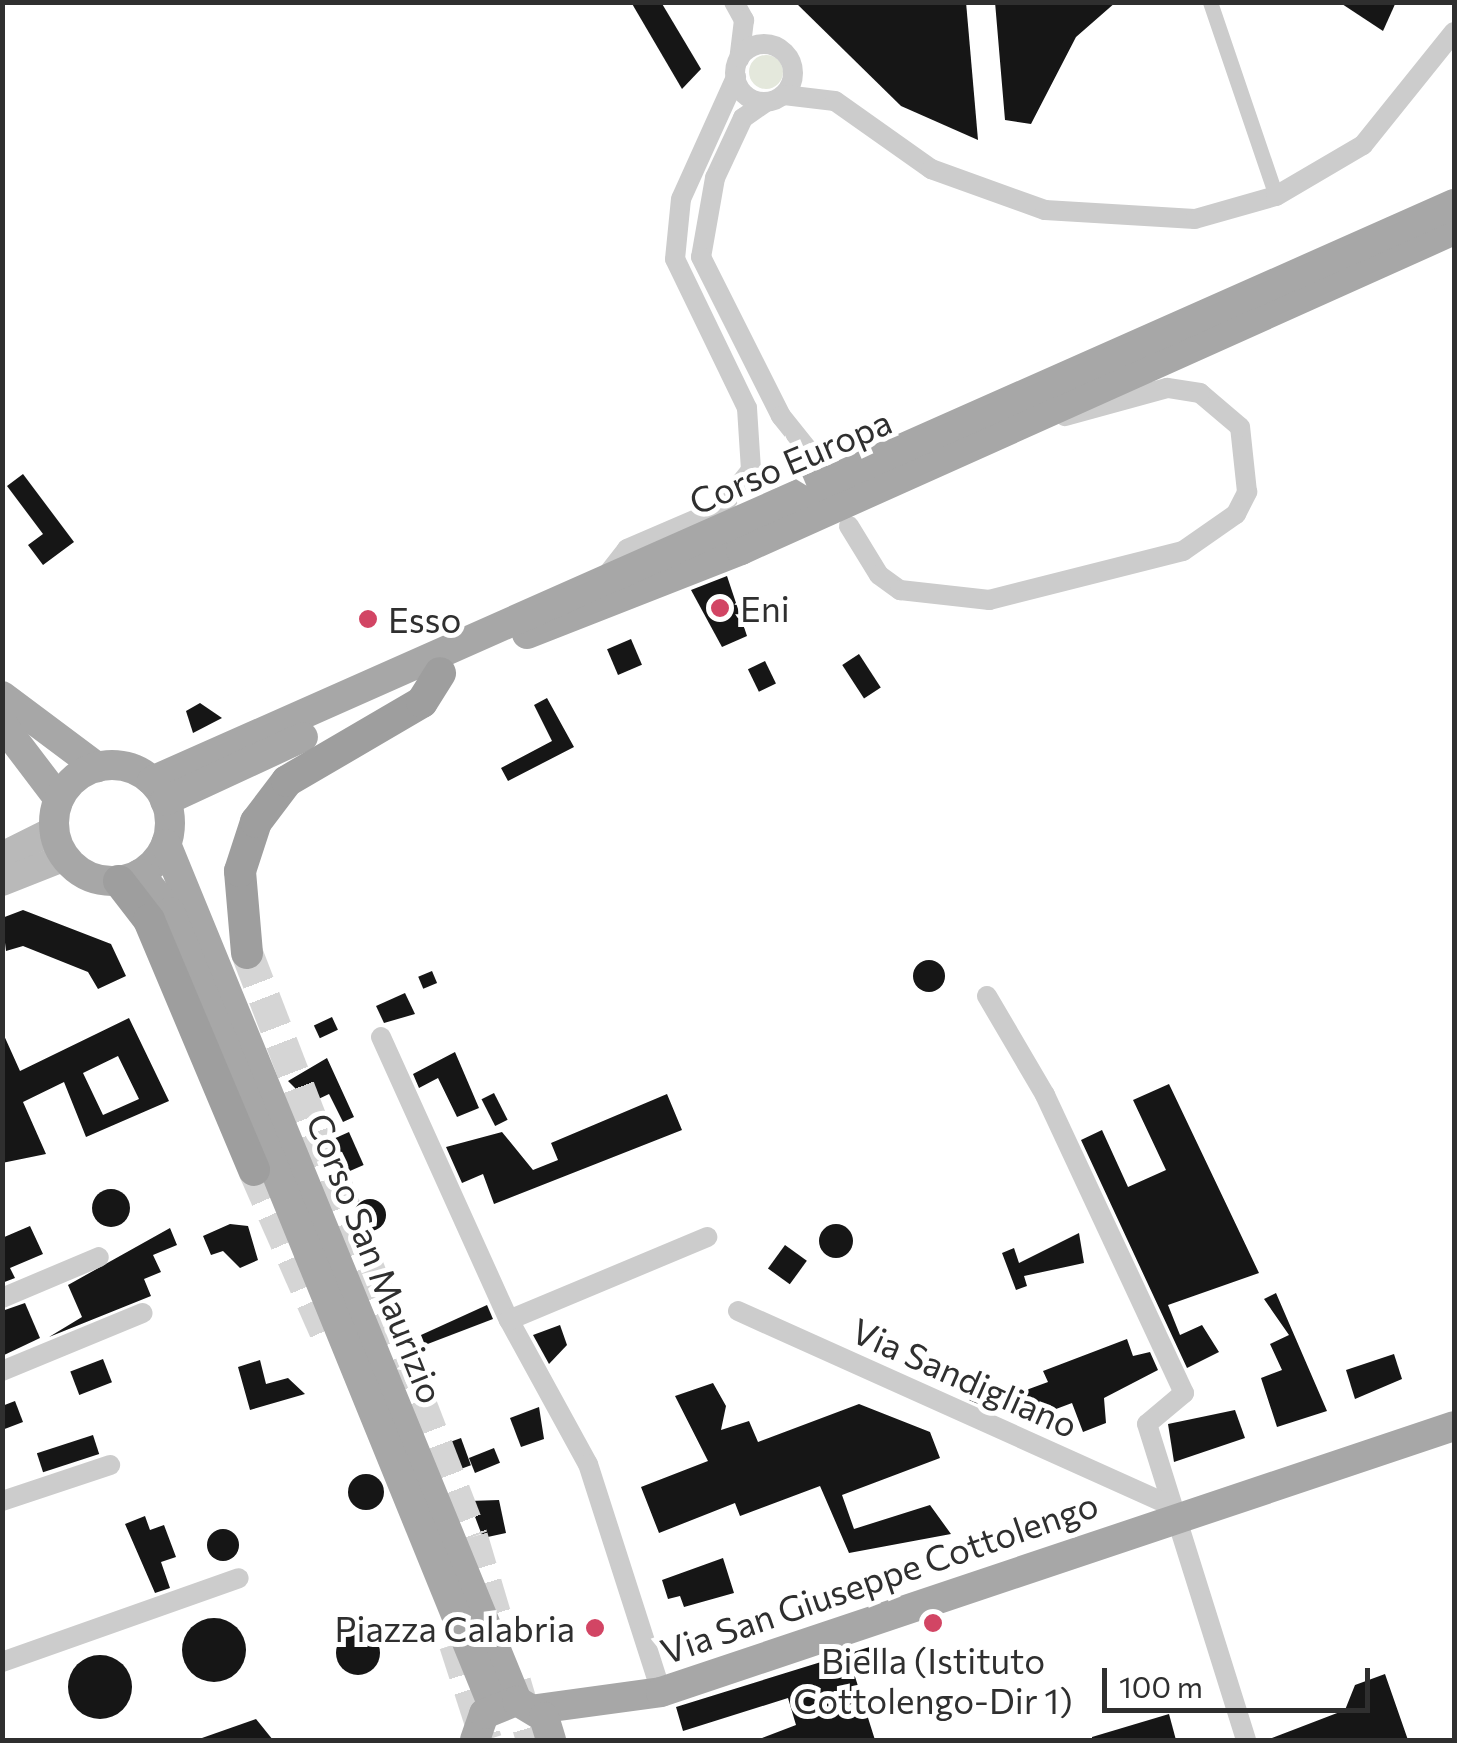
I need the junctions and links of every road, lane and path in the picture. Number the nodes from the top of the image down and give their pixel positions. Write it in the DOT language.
graph roads {
  1 [pos="734,2"];
  2 [pos="1210,2"];
  3 [pos="1454,32"];
  4 [pos="737,68"];
  5 [pos="774,98"];
  6 [pos="1276,196"];
  7 [pos="1454,204"];
  8 [pos="1454,230"];
  9 [pos="1018,426"];
  10 [pos="821,466"];
  11 [pos="849,526"];
  12 [pos="607,575"];
  13 [pos="440,673"];
  14 [pos="2,696"];
  15 [pos="2,724"];
  16 [pos="97,767"];
  17 [pos="159,791"];
  18 [pos="59,799"];
  19 [pos="59,844"];
  20 [pos="166,844"];
  21 [pos="2,856"];
  22 [pos="130,877"];
  23 [pos="2,882"];
  24 [pos="247,954"];
  25 [pos="987,996"];
  26 [pos="381,1037"];
  27 [pos="254,1170"];
  28 [pos="707,1237"];
  29 [pos="99,1256"];
  30 [pos="2,1298"];
  31 [pos="738,1311"];
  32 [pos="143,1313"];
  33 [pos="509,1320"];
  34 [pos="2,1371"];
  35 [pos="1454,1426"];
  36 [pos="110,1465"];
  37 [pos="2,1502"];
  38 [pos="1168,1510"];
  39 [pos="240,1578"];
  40 [pos="2,1662"];
  41 [pos="661,1692"];
  42 [pos="516,1705"];
  43 [pos="611,1705"];
  44 [pos="475,1740"];
  45 [pos="555,1740"];
  46 [pos="1246,1740"];
  1 -- 4 [label="street"];
  2 -- 6 [label="street"];
  3 -- 6 [label="street"];
  4 -- 5 [label="street"];
  4 -- 5 [label="street"];
  4 -- 12 [label="street"];
  5 -- 6 [label="street"];
  5 -- 10 [label="street"];
  7 -- 12 [label="main road, Corso Europa"];
  8 -- 9 [label="main road, Corso Europa"];
  9 -- 11 [label="street"];
  9 -- 13 [label="main road, Corso Europa"];
  12 -- 17 [label="main road, Corso Europa"];
  13 -- 17 [label="main road, Corso Europa"];
  13 -- 24 [label="highway"];
  14 -- 16 [label="main road"];
  15 -- 18 [label="main road"];
  16 -- 17 [label="main road"];
  16 -- 18 [label="main road"];
  17 -- 20 [label="main road"];
  18 -- 19 [label="main road"];
  19 -- 21 [label="main road"];
  19 -- 22 [label="main road"];
  19 -- 23 [label="main road"];
  20 -- 22 [label="main road"];
  20 -- 42 [label="main road, Corso San Maurizio"];
  22 -- 27 [label="highway"];
  22 -- 42 [label="main road, Corso San Maurizio"];
  25 -- 38 [label="street"];
  26 -- 33 [label="street"];
  28 -- 33 [label="street"];
  29 -- 30 [label="street"];
  31 -- 38 [label="street, Via Sandigliano"];
  32 -- 34 [label="street"];
  33 -- 41 [label="street"];
  35 -- 38 [label="main road, Via San Giuseppe Cottolengo"];
  36 -- 37 [label="street"];
  38 -- 41 [label="main road, Via San Giuseppe Cottolengo"];
  38 -- 46 [label="street"];
  39 -- 40 [label="street"];
  41 -- 43 [label="main road, Via San Giuseppe Cottolengo"];
  42 -- 43 [label="main road, Via San Giuseppe Cottolengo"];
  42 -- 44 [label="main road"];
  42 -- 45 [label="main road"];
  43 -- 45 [label="main road, Via San Giuseppe Cottolengo"];
}
